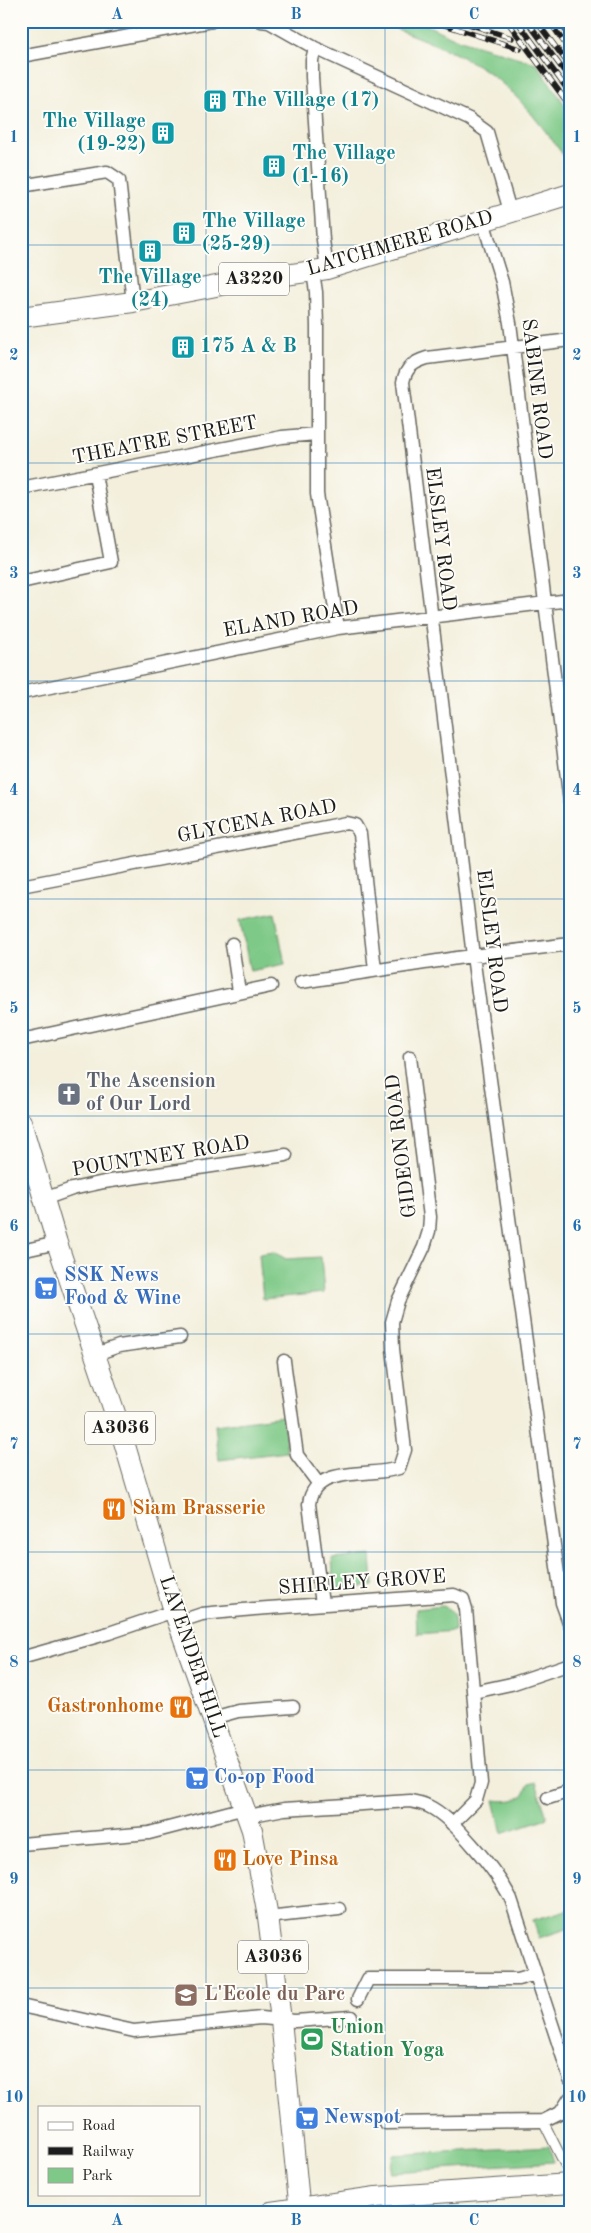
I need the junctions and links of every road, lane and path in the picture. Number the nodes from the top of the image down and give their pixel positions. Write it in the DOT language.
graph roads {
  1 [pos="212,21"];
  2 [pos="261,21"];
  3 [pos="315,48"];
  4 [pos="21,56"];
  5 [pos="21,186"];
  6 [pos="570,194"];
  7 [pos="510,211"];
  8 [pos="483,221"];
  9 [pos="320,270"];
  10 [pos="133,302"];
  11 [pos="21,317"];
  12 [pos="570,340"];
  13 [pos="512,346"];
  14 [pos="316,434"];
  15 [pos="95,474"];
  16 [pos="21,488"];
  17 [pos="21,582"];
  18 [pos="570,600"];
  19 [pos="545,603"];
  20 [pos="431,617"];
  21 [pos="338,628"];
  22 [pos="21,692"];
  23 [pos="570,802"];
  24 [pos="21,886"];
  25 [pos="232,944"];
  26 [pos="570,944"];
  27 [pos="473,956"];
  28 [pos="375,970"];
  29 [pos="301,982"];
  30 [pos="271,986"];
  31 [pos="240,992"];
  32 [pos="21,1040"];
  33 [pos="410,1057"];
  34 [pos="21,1122"];
  35 [pos="286,1156"];
  36 [pos="44,1199"];
  37 [pos="57,1243"];
  38 [pos="21,1251"];
  39 [pos="180,1337"];
  40 [pos="96,1354"];
  41 [pos="284,1361"];
  42 [pos="318,1484"];
  43 [pos="322,1604"];
  44 [pos="176,1616"];
  45 [pos="570,1625"];
  46 [pos="21,1658"];
  47 [pos="570,1664"];
  48 [pos="474,1692"];
  49 [pos="293,1707"];
  50 [pos="213,1718"];
  51 [pos="570,1791"];
  52 [pos="548,1798"];
  53 [pos="247,1812"];
  54 [pos="452,1824"];
  55 [pos="21,1844"];
  56 [pos="339,1909"];
  57 [pos="268,1917"];
  58 [pos="535,1974"];
  59 [pos="358,1999"];
  60 [pos="21,2006"];
  61 [pos="351,2018"];
  62 [pos="281,2020"];
  63 [pos="565,2048"];
  64 [pos="570,2079"];
  65 [pos="570,2098"];
  66 [pos="543,2121"];
  67 [pos="385,2123"];
  68 [pos="568,2176"];
  69 [pos="300,2209"];
  70 [pos="270,2212"];
  1 -- 4 [label="street"];
  2 -- 3 [label="street"];
  3 -- 7 [label="street"];
  3 -- 9 [label="street"];
  5 -- 10 [label="street"];
  6 -- 7 [label="main road, LATCHMERE ROAD / A3220"];
  7 -- 8 [label="main road, LATCHMERE ROAD / A3220"];
  8 -- 9 [label="main road, LATCHMERE ROAD / A3220"];
  8 -- 13 [label="street, SABINE ROAD"];
  9 -- 10 [label="main road, LATCHMERE ROAD / A3220"];
  9 -- 14 [label="street"];
  10 -- 11 [label="main road, LATCHMERE ROAD / A3220"];
  12 -- 13 [label="street, ELSLEY ROAD"];
  13 -- 19 [label="street, SABINE ROAD"];
  13 -- 20 [label="street, ELSLEY ROAD"];
  14 -- 15 [label="street, THEATRE STREET"];
  14 -- 21 [label="street"];
  15 -- 16 [label="street, THEATRE STREET"];
  15 -- 17 [label="street"];
  18 -- 19 [label="street, ELAND ROAD"];
  19 -- 20 [label="street, ELAND ROAD"];
  19 -- 23 [label="street, SABINE ROAD"];
  20 -- 21 [label="street, ELAND ROAD"];
  20 -- 27 [label="street, ELSLEY ROAD"];
  21 -- 22 [label="street, ELAND ROAD"];
  24 -- 28 [label="street, GLYCENA ROAD"];
  25 -- 31 [label="street"];
  26 -- 27 [label="street"];
  27 -- 28 [label="street"];
  27 -- 45 [label="street, ELSLEY ROAD"];
  28 -- 29 [label="street"];
  30 -- 31 [label="street"];
  31 -- 32 [label="street"];
  33 -- 42 [label="street, GIDEON ROAD"];
  34 -- 36 [label="main road, LAVENDER HILL / A3036"];
  35 -- 36 [label="street, POUNTNEY ROAD"];
  36 -- 37 [label="main road, LAVENDER HILL / A3036"];
  37 -- 38 [label="street"];
  37 -- 40 [label="main road, LAVENDER HILL / A3036"];
  39 -- 40 [label="street"];
  40 -- 44 [label="main road, LAVENDER HILL / A3036"];
  41 -- 42 [label="street"];
  42 -- 43 [label="street"];
  43 -- 44 [label="street, SHIRLEY GROVE"];
  43 -- 48 [label="street, SHIRLEY GROVE"];
  44 -- 46 [label="street, SHIRLEY GROVE"];
  44 -- 50 [label="main road, LAVENDER HILL / A3036"];
  47 -- 48 [label="street"];
  48 -- 54 [label="street, SHIRLEY GROVE"];
  49 -- 50 [label="street"];
  50 -- 53 [label="main road, LAVENDER HILL / A3036"];
  51 -- 52 [label="street"];
  53 -- 54 [label="street"];
  53 -- 55 [label="street"];
  53 -- 57 [label="main road, LAVENDER HILL / A3036"];
  54 -- 58 [label="street"];
  56 -- 57 [label="street"];
  57 -- 62 [label="main road, LAVENDER HILL / A3036"];
  58 -- 59 [label="street"];
  58 -- 63 [label="street"];
  60 -- 62 [label="street"];
  61 -- 62 [label="street"];
  62 -- 69 [label="main road, LAVENDER HILL / A3036"];
  63 -- 64 [label="street"];
  65 -- 66 [label="street"];
  66 -- 67 [label="street"];
  66 -- 68 [label="street"];
  68 -- 69 [label="main road"];
  69 -- 70 [label="main road"];
}
